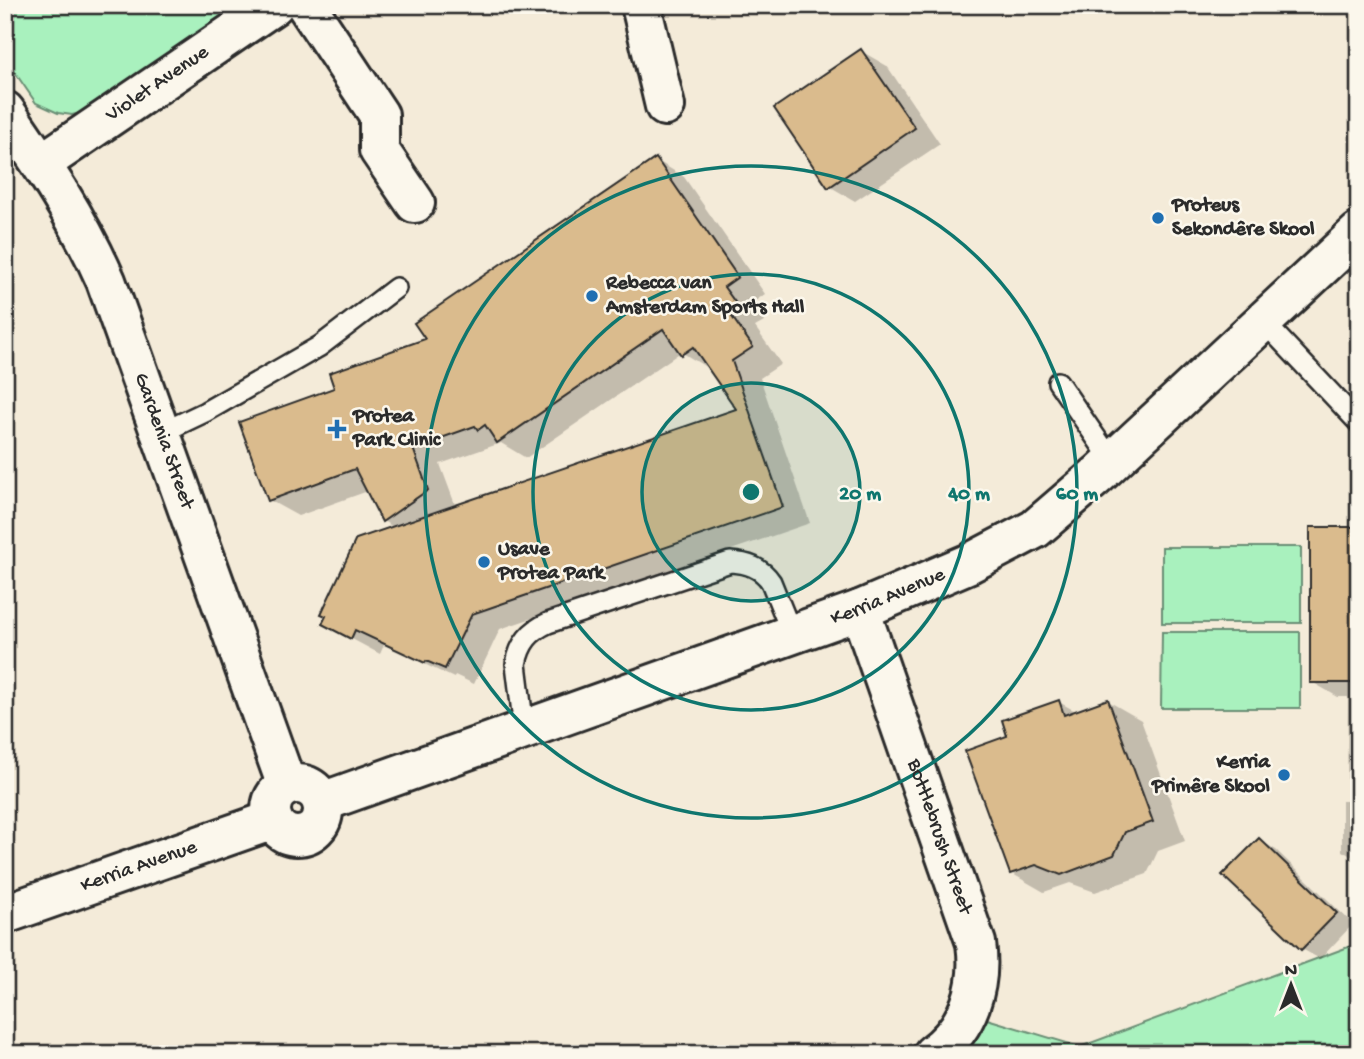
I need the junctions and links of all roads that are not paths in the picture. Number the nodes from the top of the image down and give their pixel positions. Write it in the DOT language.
graph roads {
  1 [pos="274,5"];
  2 [pos="306,5"];
  3 [pos="641,5"];
  4 [pos="665,106"];
  5 [pos="5,111"];
  6 [pos="42,163"];
  7 [pos="415,203"];
  8 [pos="1359,232"];
  9 [pos="396,288"];
  10 [pos="1263,321"];
  11 [pos="1058,382"];
  12 [pos="1359,423"];
  13 [pos="161,433"];
  14 [pos="1112,461"];
  15 [pos="860,610"];
  16 [pos="792,634"];
  17 [pos="524,729"];
  18 [pos="280,803"];
  19 [pos="5,914"];
  20 [pos="933,1054"];
  1 -- 6 [label="street, Violet Avenue"];
  2 -- 7 [label="street"];
  3 -- 4 [label="street"];
  5 -- 6 [label="street, Gardenia Street"];
  6 -- 13 [label="street, Gardenia Street"];
  8 -- 10 [label="street, Kerria Avenue"];
  9 -- 13 [label="lane"];
  10 -- 12 [label="lane"];
  10 -- 14 [label="street, Kerria Avenue"];
  11 -- 14 [label="lane"];
  13 -- 18 [label="street, Gardenia Street"];
  14 -- 15 [label="street, Kerria Avenue"];
  15 -- 16 [label="street, Kerria Avenue"];
  15 -- 20 [label="street, Bottlebrush Street"];
  16 -- 17 [label="street, Kerria Avenue"];
  16 -- 17 [label="lane"];
  17 -- 18 [label="street, Kerria Avenue"];
  18 -- 19 [label="street, Kerria Avenue"];
}
